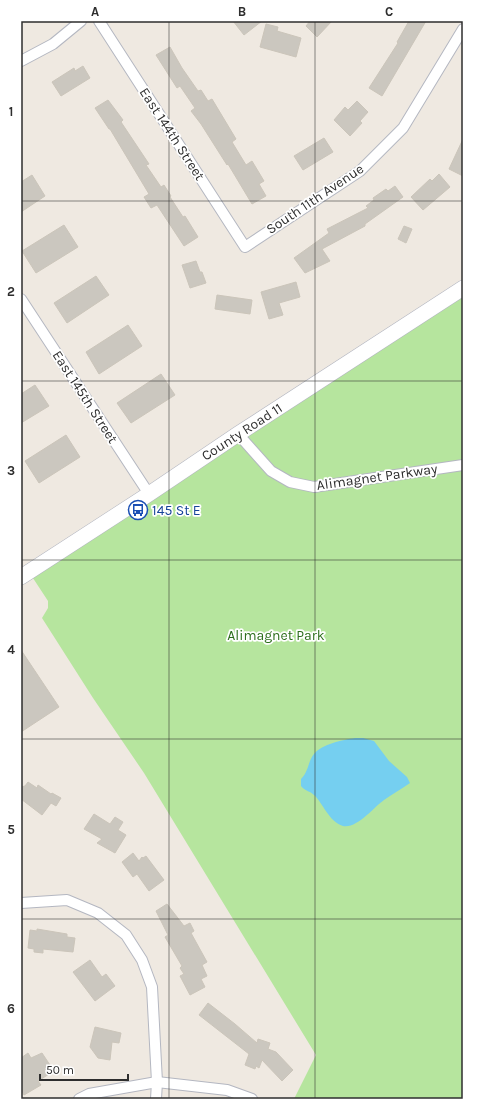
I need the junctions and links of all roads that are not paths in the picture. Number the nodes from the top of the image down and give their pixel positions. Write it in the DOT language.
graph roads {
  1 [pos="81,21"];
  2 [pos="98,21"];
  3 [pos="463,29"];
  4 [pos="21,61"];
  5 [pos="245,247"];
  6 [pos="463,288"];
  7 [pos="21,299"];
  8 [pos="238,434"];
  9 [pos="463,465"];
  10 [pos="149,494"];
  11 [pos="21,577"];
  12 [pos="21,904"];
  13 [pos="157,1082"];
  14 [pos="79,1099"];
  15 [pos="156,1099"];
  16 [pos="252,1099"];
  1 -- 4 [label="street"];
  2 -- 5 [label="street, East 144th Street"];
  3 -- 5 [label="street, South 11th Avenue"];
  6 -- 8 [label="street, County Road 11"];
  7 -- 10 [label="street, East 145th Street"];
  8 -- 9 [label="street, Alimagnet Parkway"];
  8 -- 10 [label="street, County Road 11"];
  10 -- 11 [label="street, County Road 11"];
  12 -- 13 [label="street"];
  13 -- 14 [label="street"];
  13 -- 15 [label="street"];
  13 -- 16 [label="street"];
}
